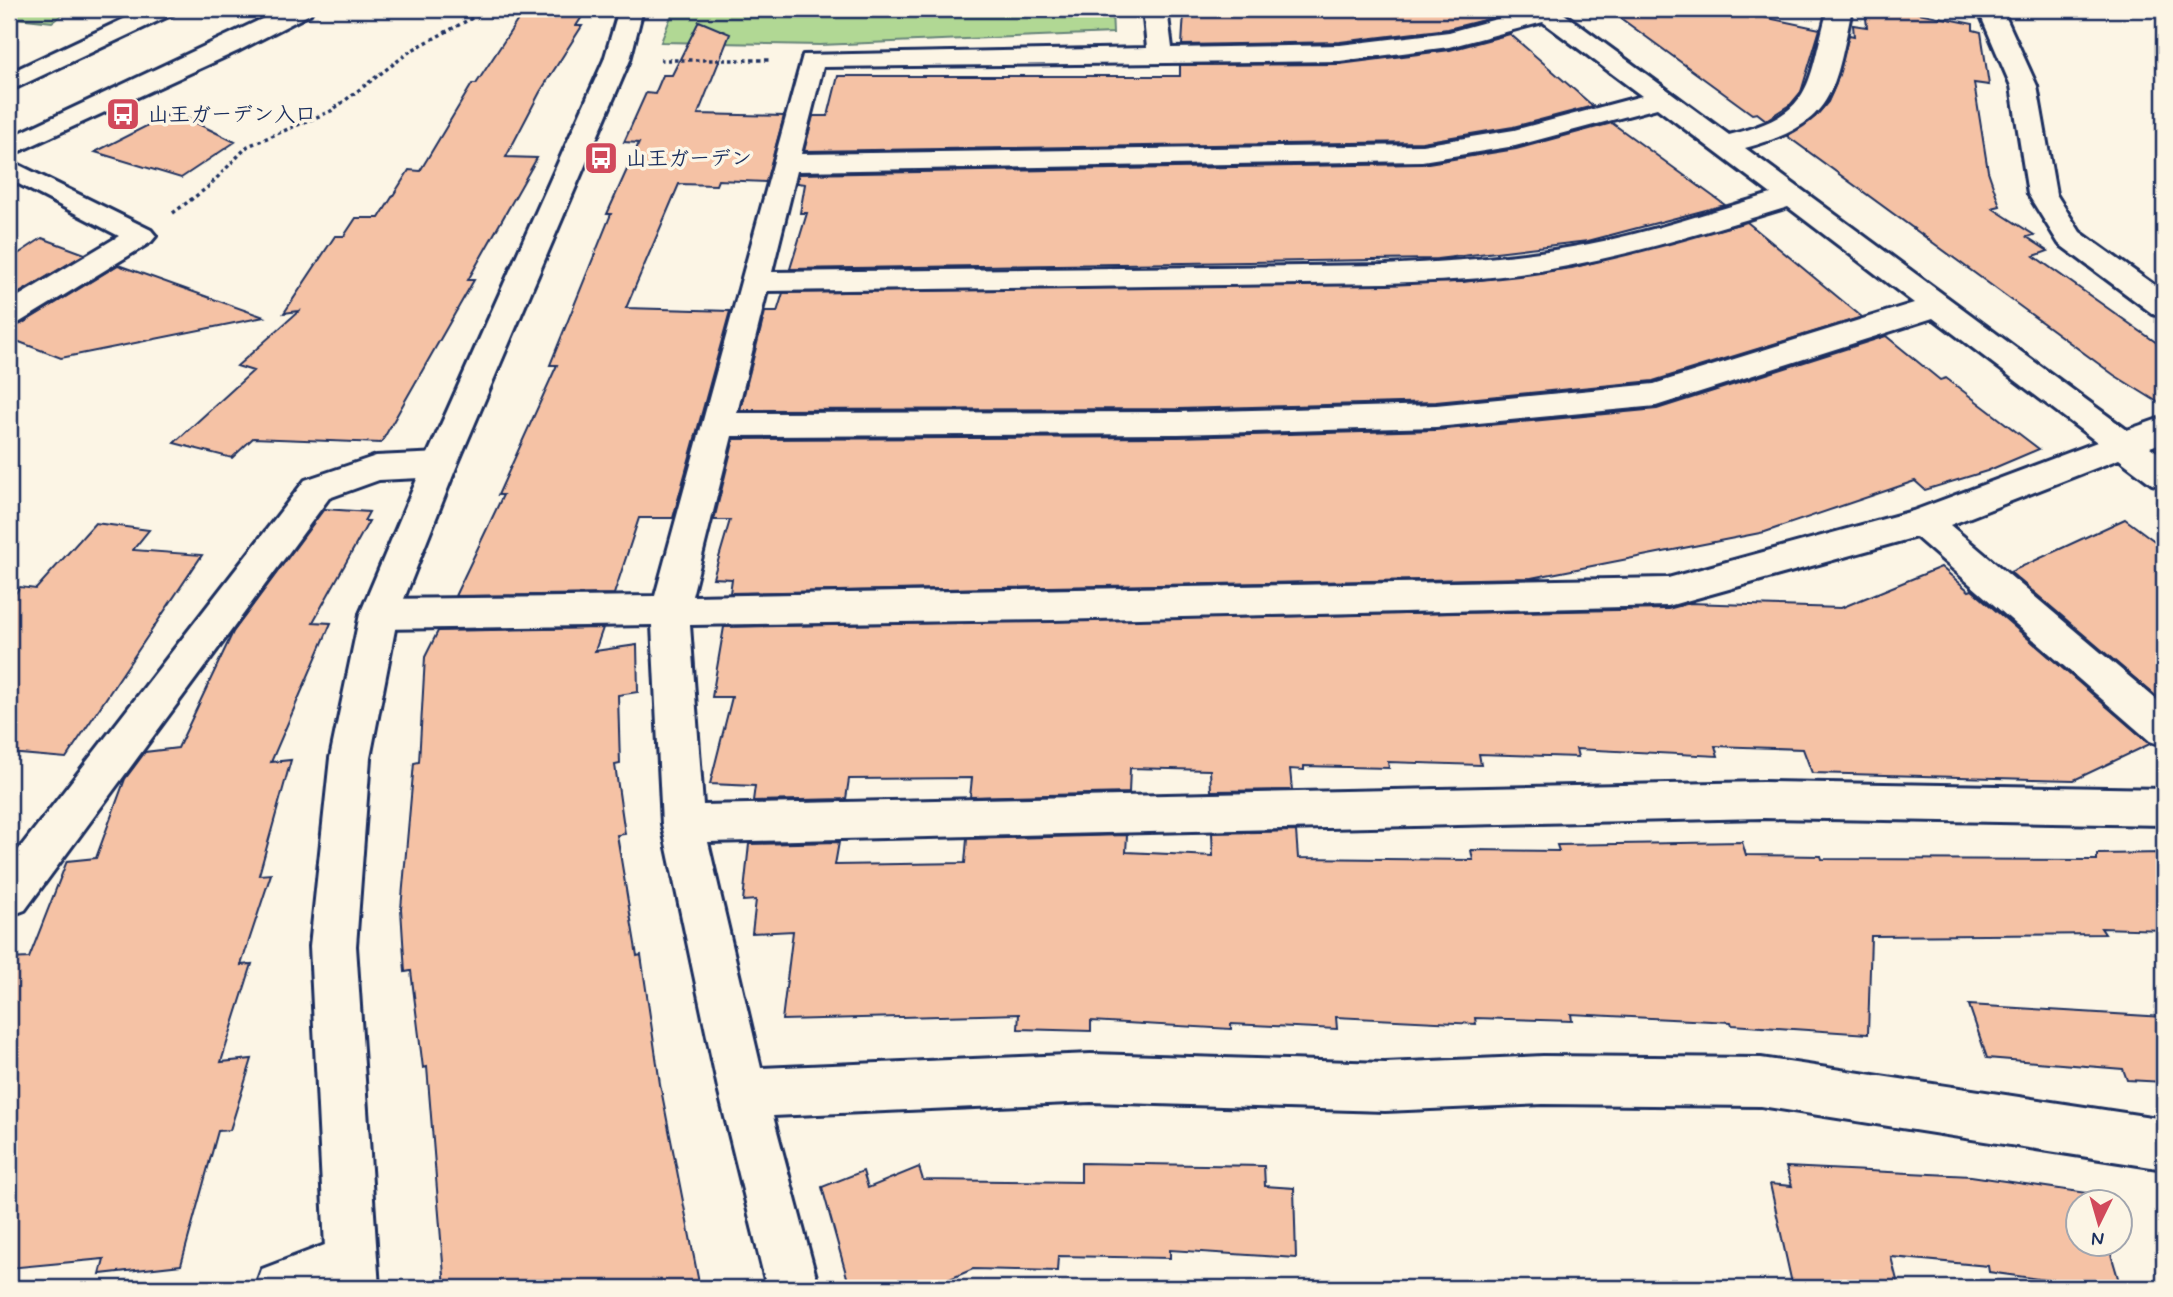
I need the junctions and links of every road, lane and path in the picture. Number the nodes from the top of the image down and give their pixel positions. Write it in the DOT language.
graph roads {
  1 [pos="164,9"];
  2 [pos="301,9"];
  3 [pos="489,9"];
  4 [pos="631,9"];
  5 [pos="1155,9"];
  6 [pos="1840,9"];
  7 [pos="1990,9"];
  8 [pos="1550,10"];
  9 [pos="1160,55"];
  10 [pos="617,60"];
  11 [pos="812,60"];
  12 [pos="9,83"];
  13 [pos="1662,99"];
  14 [pos="1724,145"];
  15 [pos="9,148"];
  16 [pos="786,163"];
  17 [pos="9,168"];
  18 [pos="1792,197"];
  19 [pos="141,236"];
  20 [pos="755,282"];
  21 [pos="1938,306"];
  22 [pos="2164,307"];
  23 [pos="9,315"];
  24 [pos="717,425"];
  25 [pos="2164,429"];
  26 [pos="2124,445"];
  27 [pos="440,465"];
  28 [pos="2164,475"];
  29 [pos="1922,522"];
  30 [pos="670,610"];
  31 [pos="379,614"];
  32 [pos="2164,729"];
  33 [pos="2164,807"];
  34 [pos="683,824"];
  35 [pos="9,896"];
  36 [pos="743,1093"];
  37 [pos="2164,1144"];
  38 [pos="352,1275"];
  39 [pos="281,1288"];
  40 [pos="793,1288"];
  1 -- 12 [label="street"];
  2 -- 15 [label="street"];
  3 -- 19 [label="path"];
  4 -- 10 [label="street"];
  5 -- 9 [label="street"];
  6 -- 14 [label="street"];
  7 -- 22 [label="street"];
  8 -- 9 [label="street"];
  8 -- 13 [label="street"];
  9 -- 11 [label="street"];
  10 -- 11 [label="path"];
  10 -- 27 [label="street"];
  11 -- 16 [label="street"];
  13 -- 14 [label="street"];
  13 -- 16 [label="street"];
  14 -- 18 [label="street"];
  16 -- 20 [label="street"];
  17 -- 19 [label="street"];
  18 -- 20 [label="street"];
  18 -- 21 [label="street"];
  19 -- 23 [label="street"];
  20 -- 24 [label="street"];
  21 -- 24 [label="street"];
  21 -- 26 [label="street"];
  24 -- 30 [label="street"];
  25 -- 26 [label="street"];
  26 -- 28 [label="street"];
  26 -- 29 [label="street"];
  27 -- 31 [label="street"];
  27 -- 35 [label="street"];
  29 -- 30 [label="street"];
  29 -- 32 [label="street"];
  30 -- 31 [label="street"];
  30 -- 34 [label="street"];
  31 -- 38 [label="street"];
  33 -- 34 [label="street"];
  34 -- 36 [label="street"];
  36 -- 37 [label="street"];
  36 -- 40 [label="street"];
  38 -- 39 [label="street"];
}
